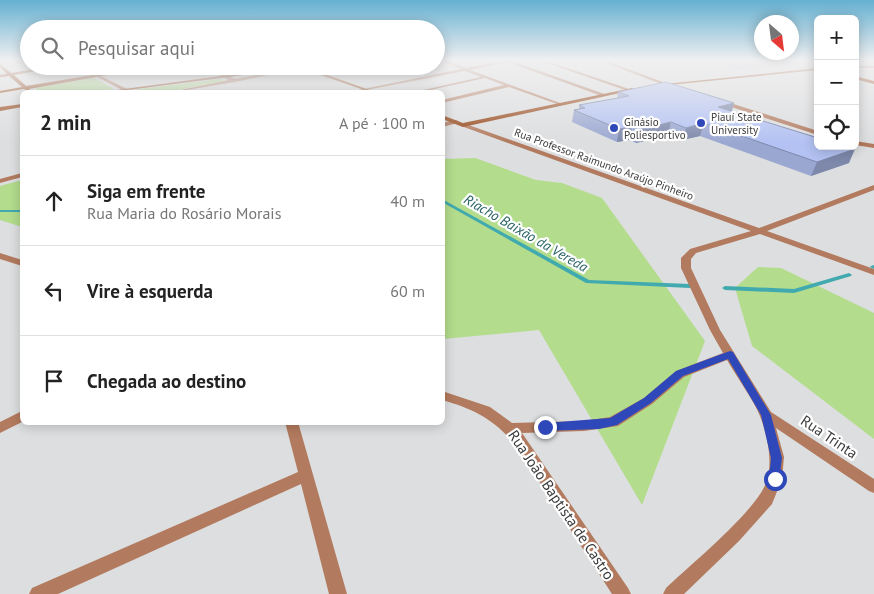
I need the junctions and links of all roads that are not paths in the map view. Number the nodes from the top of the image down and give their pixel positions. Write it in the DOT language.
graph roads {
  1 [pos="26,88"];
  2 [pos="149,88"];
  3 [pos="360,88"];
  4 [pos="370,88"];
  5 [pos="501,88"];
  6 [pos="513,88"];
  7 [pos="584,88"];
  8 [pos="623,88"];
  9 [pos="639,88"];
  10 [pos="677,88"];
  11 [pos="364,89"];
  12 [pos="29,90"];
  13 [pos="133,90"];
  14 [pos="360,90"];
  15 [pos="367,90"];
  16 [pos="630,90"];
  17 [pos="683,90"];
  18 [pos="0,92"];
  19 [pos="604,95"];
  20 [pos="445,101"];
  21 [pos="716,101"];
  22 [pos="558,104"];
  23 [pos="20,106"];
  24 [pos="0,109"];
  25 [pos="445,118"];
  26 [pos="460,123"];
  27 [pos="445,125"];
  28 [pos="814,132"];
  29 [pos="859,144"];
  30 [pos="874,146"];
  31 [pos="20,176"];
  32 [pos="0,181"];
  33 [pos="874,187"];
  34 [pos="757,232"];
  35 [pos="0,256"];
  36 [pos="20,262"];
  37 [pos="874,272"];
  38 [pos="730,354"];
  39 [pos="445,396"];
  40 [pos="766,415"];
  41 [pos="20,417"];
  42 [pos="292,425"];
  43 [pos="0,428"];
  44 [pos="509,428"];
  45 [pos="306,475"];
  46 [pos="874,488"];
  47 [pos="38,594"];
  48 [pos="338,594"];
  49 [pos="622,594"];
  50 [pos="672,594"];
  1 -- 12 [label="street"];
  1 -- 18 [label="street"];
  2 -- 13 [label="street"];
  3 -- 11 [label="street"];
  4 -- 11 [label="street"];
  5 -- 20 [label="street"];
  6 -- 22 [label="street"];
  7 -- 19 [label="street"];
  8 -- 16 [label="street"];
  9 -- 16 [label="street"];
  10 -- 17 [label="street"];
  11 -- 14 [label="street"];
  11 -- 15 [label="street"];
  16 -- 19 [label="street"];
  19 -- 22 [label="street"];
  21 -- 28 [label="street"];
  22 -- 26 [label="street"];
  23 -- 24 [label="street"];
  25 -- 26 [label="street, Rua Professor Raimundo Araújo Pinheiro"];
  26 -- 27 [label="street"];
  26 -- 34 [label="street, Rua Professor Raimundo Araújo Pinheiro"];
  29 -- 30 [label="street"];
  31 -- 32 [label="street"];
  33 -- 34 [label="street"];
  34 -- 37 [label="street, Rua Professor Raimundo Araújo Pinheiro"];
  34 -- 38 [label="street"];
  35 -- 36 [label="street"];
  38 -- 40 [label="street"];
  38 -- 44 [label="street"];
  39 -- 44 [label="street, Rua João Baptista de Castro"];
  40 -- 46 [label="street, Rua Trinta"];
  40 -- 50 [label="street"];
  41 -- 43 [label="street"];
  42 -- 45 [label="street"];
  44 -- 49 [label="street, Rua João Baptista de Castro"];
  45 -- 47 [label="street"];
  45 -- 48 [label="street"];
}
